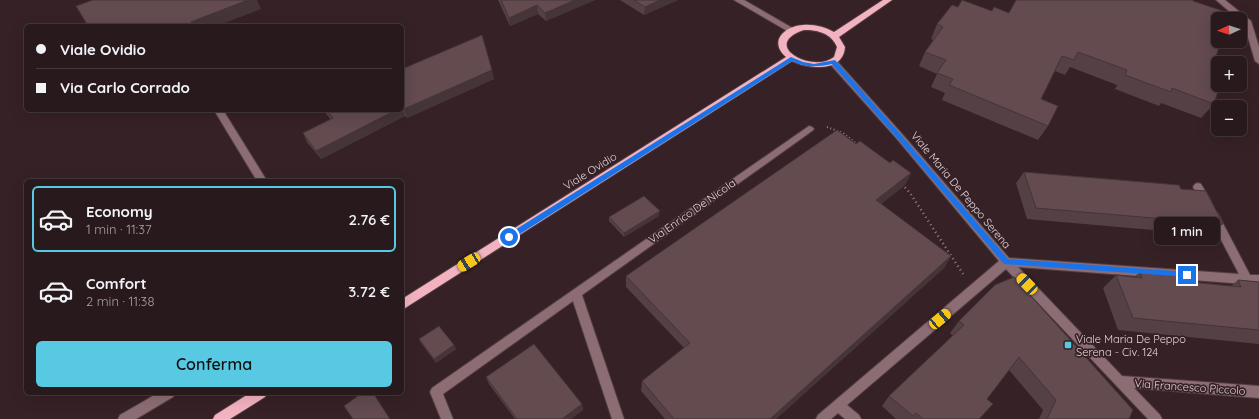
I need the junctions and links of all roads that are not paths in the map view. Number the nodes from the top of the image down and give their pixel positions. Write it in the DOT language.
graph roads {
  1 [pos="738,0"];
  2 [pos="888,0"];
  3 [pos="1220,0"];
  4 [pos="1233,12"];
  5 [pos="792,30"];
  6 [pos="1247,30"];
  7 [pos="834,36"];
  8 [pos="791,58"];
  9 [pos="1259,61"];
  10 [pos="833,62"];
  11 [pos="219,112"];
  12 [pos="809,129"];
  13 [pos="261,179"];
  14 [pos="1198,187"];
  15 [pos="1006,262"];
  16 [pos="1247,279"];
  17 [pos="1259,280"];
  18 [pos="576,293"];
  19 [pos="404,304"];
  20 [pos="1121,381"];
  21 [pos="1259,392"];
  22 [pos="166,395"];
  23 [pos="258,395"];
  24 [pos="838,406"];
  25 [pos="124,419"];
  26 [pos="219,419"];
  27 [pos="447,419"];
  28 [pos="618,419"];
  29 [pos="822,419"];
  30 [pos="855,419"];
  31 [pos="1155,419"];
  1 -- 5 [label="street"];
  2 -- 7 [label="main road"];
  3 -- 4 [label="street"];
  5 -- 7 [label="main road"];
  5 -- 8 [label="main road"];
  6 -- 9 [label="street"];
  7 -- 10 [label="main road"];
  8 -- 10 [label="main road"];
  8 -- 19 [label="main road, Viale Ovidio"];
  10 -- 15 [label="street, Viale Maria De Peppo Serena"];
  11 -- 13 [label="street"];
  12 -- 18 [label="street, Via Enrico De Nicola"];
  14 -- 16 [label="street"];
  15 -- 16 [label="street"];
  15 -- 20 [label="street, Viale Maria De Peppo Serena"];
  15 -- 24 [label="street"];
  16 -- 17 [label="street"];
  18 -- 27 [label="street, Via Enrico De Nicola"];
  18 -- 28 [label="street"];
  20 -- 21 [label="street, Via Francesco Piccolo"];
  20 -- 31 [label="street, Viale Maria De Peppo Serena"];
  22 -- 25 [label="street"];
  23 -- 26 [label="main road"];
  24 -- 29 [label="street"];
  24 -- 30 [label="street"];
}
